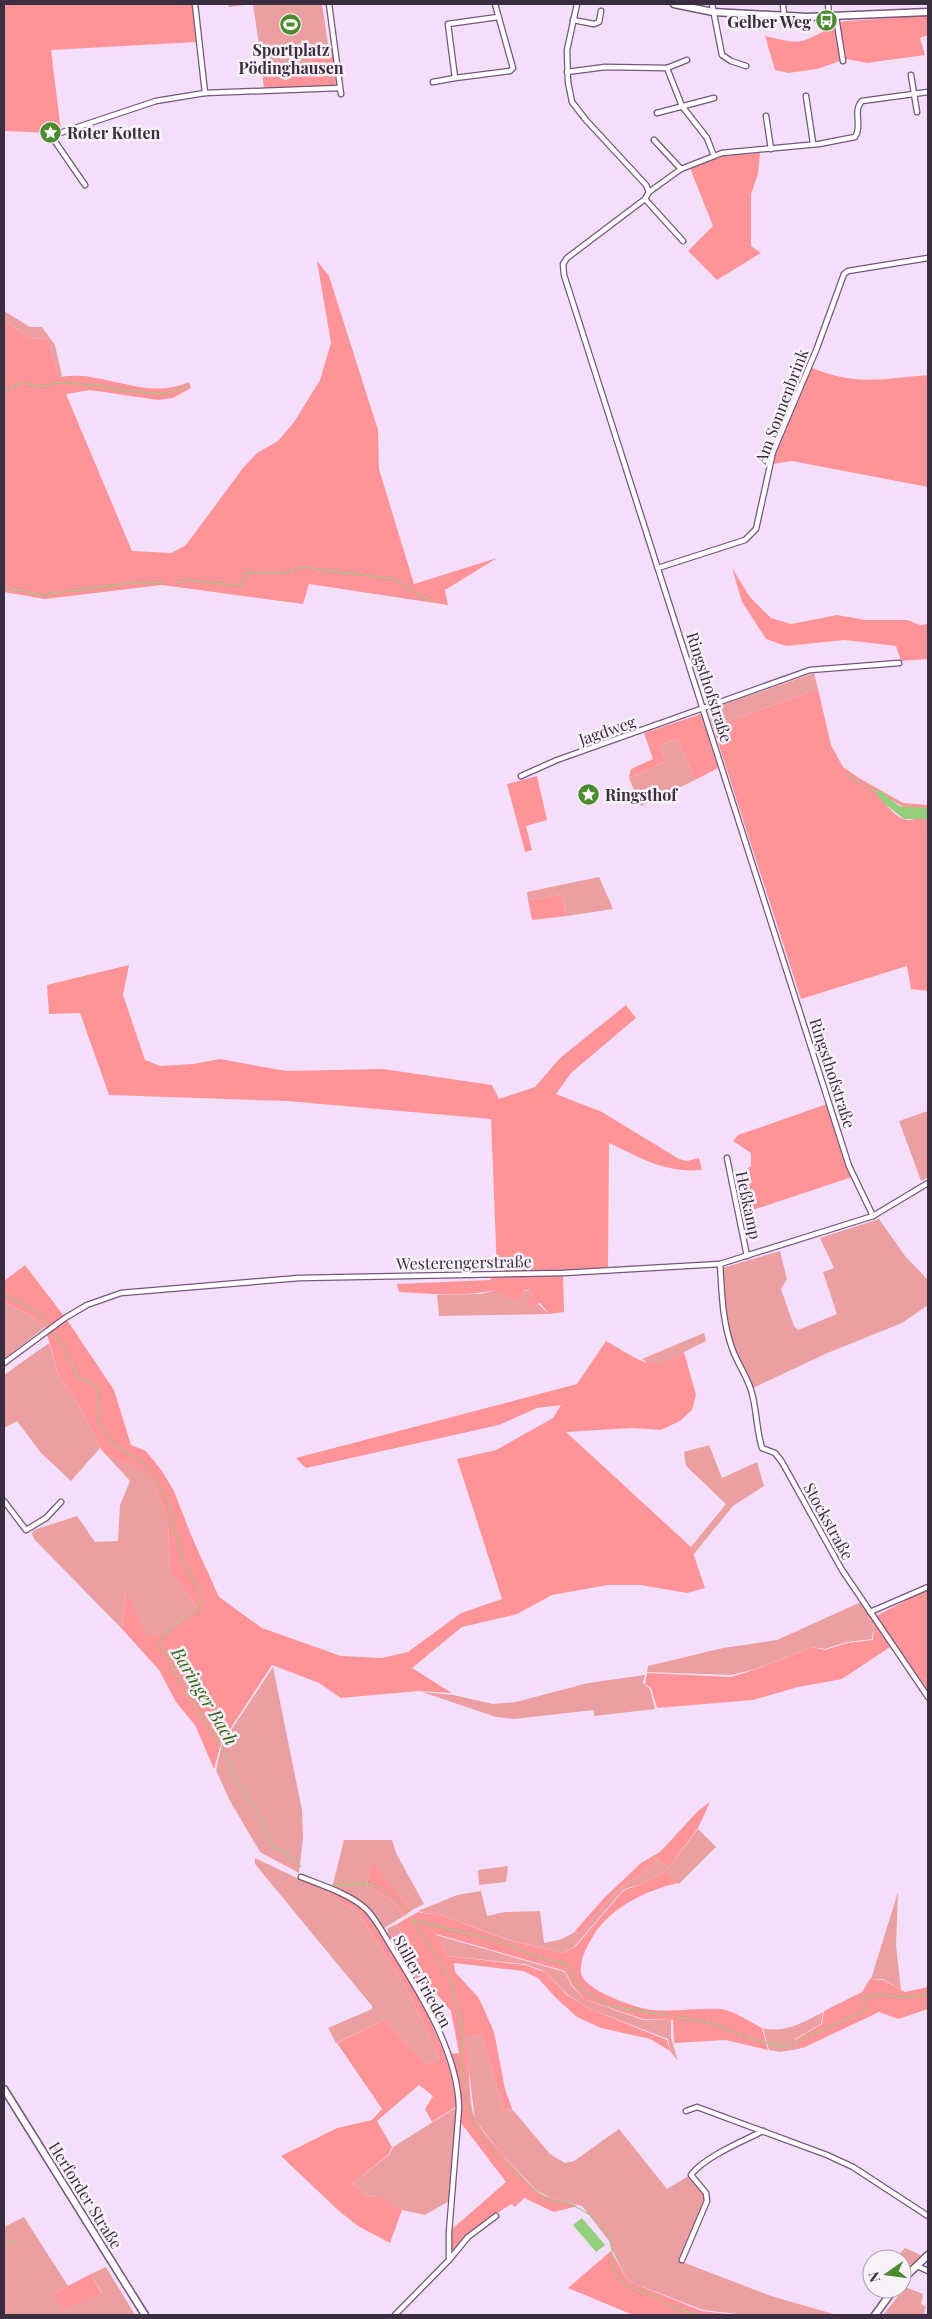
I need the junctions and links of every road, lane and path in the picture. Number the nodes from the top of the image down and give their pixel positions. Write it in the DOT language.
graph roads {
  1 [pos="195,4"];
  2 [pos="328,4"];
  3 [pos="495,4"];
  4 [pos="577,4"];
  5 [pos="674,4"];
  6 [pos="712,4"];
  7 [pos="783,4"];
  8 [pos="828,4"];
  9 [pos="601,11"];
  10 [pos="713,12"];
  11 [pos="928,12"];
  12 [pos="784,16"];
  13 [pos="498,17"];
  14 [pos="832,17"];
  15 [pos="573,20"];
  16 [pos="687,60"];
  17 [pos="843,61"];
  18 [pos="746,66"];
  19 [pos="667,68"];
  20 [pos="567,72"];
  21 [pos="910,75"];
  22 [pos="454,78"];
  23 [pos="433,82"];
  24 [pos="339,88"];
  25 [pos="928,92"];
  26 [pos="204,93"];
  27 [pos="341,94"];
  28 [pos="914,94"];
  29 [pos="806,96"];
  30 [pos="714,98"];
  31 [pos="682,106"];
  32 [pos="917,112"];
  33 [pos="657,113"];
  34 [pos="766,116"];
  35 [pos="654,140"];
  36 [pos="813,143"];
  37 [pos="771,149"];
  38 [pos="714,156"];
  39 [pos="680,169"];
  40 [pos="85,185"];
  41 [pos="649,192"];
  42 [pos="645,199"];
  43 [pos="683,241"];
  44 [pos="928,258"];
  45 [pos="658,568"];
  46 [pos="899,663"];
  47 [pos="703,708"];
  48 [pos="521,776"];
  49 [pos="727,1158"];
  50 [pos="928,1183"];
  51 [pos="873,1216"];
  52 [pos="747,1256"];
  53 [pos="720,1264"];
  54 [pos="4,1363"];
  55 [pos="4,1501"];
  56 [pos="61,1502"];
  57 [pos="928,1586"];
  58 [pos="870,1612"];
  59 [pos="928,1697"];
  60 [pos="301,1877"];
  61 [pos="4,2089"];
  62 [pos="686,2111"];
  63 [pos="763,2131"];
  64 [pos="496,2216"];
  65 [pos="928,2216"];
  66 [pos="928,2255"];
  67 [pos="449,2260"];
  68 [pos="682,2260"];
  69 [pos="917,2266"];
  70 [pos="912,2271"];
  71 [pos="928,2271"];
  72 [pos="887,2299"];
  73 [pos="145,2315"];
  74 [pos="395,2315"];
  75 [pos="875,2315"];
  1 -- 26 [label="street"];
  2 -- 24 [label="street"];
  3 -- 13 [label="street"];
  4 -- 15 [label="street"];
  5 -- 10 [label="main road"];
  6 -- 10 [label="street"];
  7 -- 12 [label="street"];
  8 -- 14 [label="street"];
  9 -- 15 [label="street"];
  10 -- 12 [label="main road"];
  10 -- 18 [label="street"];
  11 -- 14 [label="main road"];
  12 -- 14 [label="main road"];
  13 -- 22 [label="street"];
  13 -- 22 [label="street"];
  14 -- 17 [label="street"];
  15 -- 20 [label="street"];
  16 -- 19 [label="street"];
  19 -- 20 [label="street"];
  19 -- 31 [label="street"];
  20 -- 41 [label="street"];
  21 -- 28 [label="street"];
  22 -- 23 [label="street"];
  24 -- 26 [label="street"];
  24 -- 27 [label="street"];
  25 -- 28 [label="street"];
  26 -- 40 [label="street"];
  28 -- 32 [label="street"];
  28 -- 36 [label="street"];
  29 -- 36 [label="street"];
  30 -- 31 [label="street"];
  31 -- 33 [label="street"];
  31 -- 38 [label="street"];
  34 -- 37 [label="street"];
  35 -- 39 [label="street"];
  36 -- 37 [label="street"];
  37 -- 38 [label="street"];
  38 -- 39 [label="street"];
  39 -- 41 [label="street"];
  41 -- 42 [label="street, Ringsthofstraße"];
  42 -- 43 [label="street"];
  42 -- 45 [label="street, Ringsthofstraße"];
  44 -- 45 [label="street, Am Sonnenbrink"];
  45 -- 47 [label="street, Ringsthofstraße"];
  46 -- 47 [label="street, Jagdweg"];
  47 -- 48 [label="street, Jagdweg"];
  47 -- 51 [label="street, Ringsthofstraße"];
  49 -- 52 [label="street, Heßkamp"];
  50 -- 51 [label="street, Westerengerstraße"];
  51 -- 52 [label="street, Westerengerstraße"];
  52 -- 53 [label="street, Westerengerstraße"];
  53 -- 54 [label="street, Westerengerstraße"];
  53 -- 58 [label="street, Stockstraße"];
  55 -- 56 [label="street"];
  57 -- 58 [label="street"];
  58 -- 59 [label="street, Stockstraße"];
  60 -- 67 [label="street, Stiller Frieden"];
  61 -- 73 [label="main road, Herforder Straße"];
  62 -- 63 [label="street"];
  63 -- 65 [label="street"];
  63 -- 68 [label="street"];
  64 -- 67 [label="street"];
  66 -- 69 [label="main road"];
  67 -- 74 [label="street"];
  69 -- 70 [label="main road"];
  69 -- 71 [label="street"];
  72 -- 75 [label="main road"];
}
